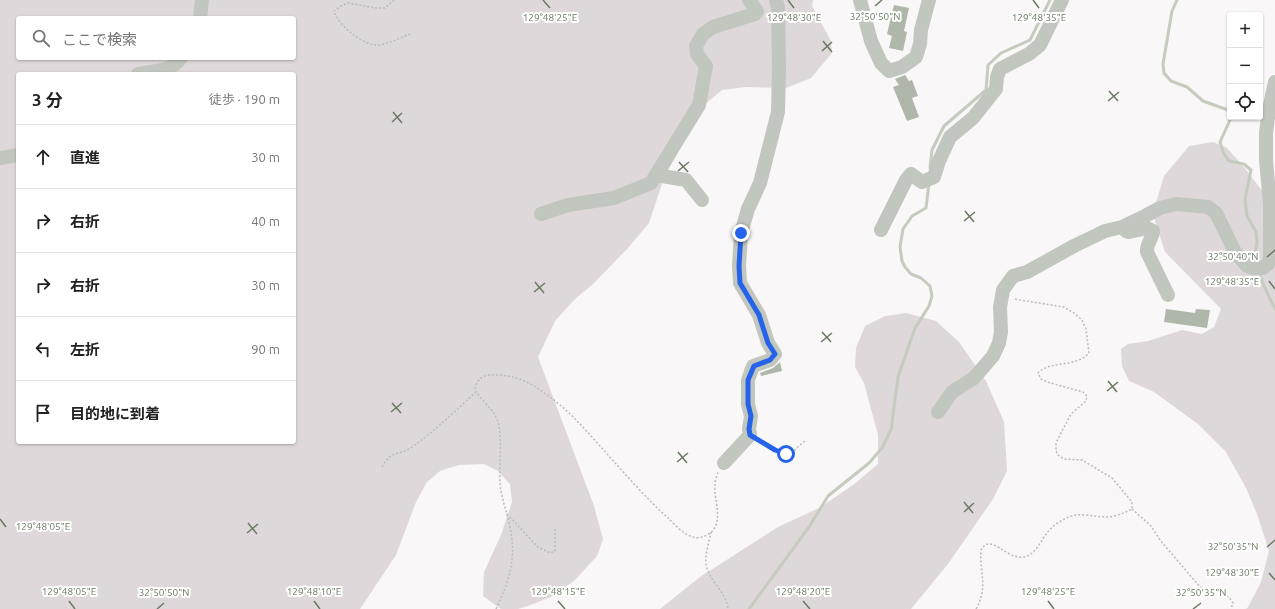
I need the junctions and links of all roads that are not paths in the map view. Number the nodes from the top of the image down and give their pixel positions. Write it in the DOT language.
graph roads {
  1 [pos="202,0"];
  2 [pos="749,0"];
  3 [pos="776,0"];
  4 [pos="860,0"];
  5 [pos="929,0"];
  6 [pos="1062,0"];
  7 [pos="200,16"];
  8 [pos="179,60"];
  9 [pos="153,72"];
  10 [pos="1275,82"];
  11 [pos="16,155"];
  12 [pos="0,158"];
  13 [pos="656,175"];
  14 [pos="702,200"];
  15 [pos="541,214"];
  16 [pos="1122,226"];
  17 [pos="881,230"];
  18 [pos="1168,295"];
  19 [pos="938,412"];
  20 [pos="724,464"];
  1 -- 7 [label="street"];
  2 -- 13 [label="street"];
  3 -- 20 [label="street"];
  4 -- 5 [label="street"];
  6 -- 17 [label="street"];
  8 -- 9 [label="street"];
  10 -- 16 [label="street"];
  11 -- 12 [label="street"];
  13 -- 14 [label="street"];
  13 -- 15 [label="street"];
  16 -- 18 [label="street"];
  16 -- 19 [label="street"];
}
